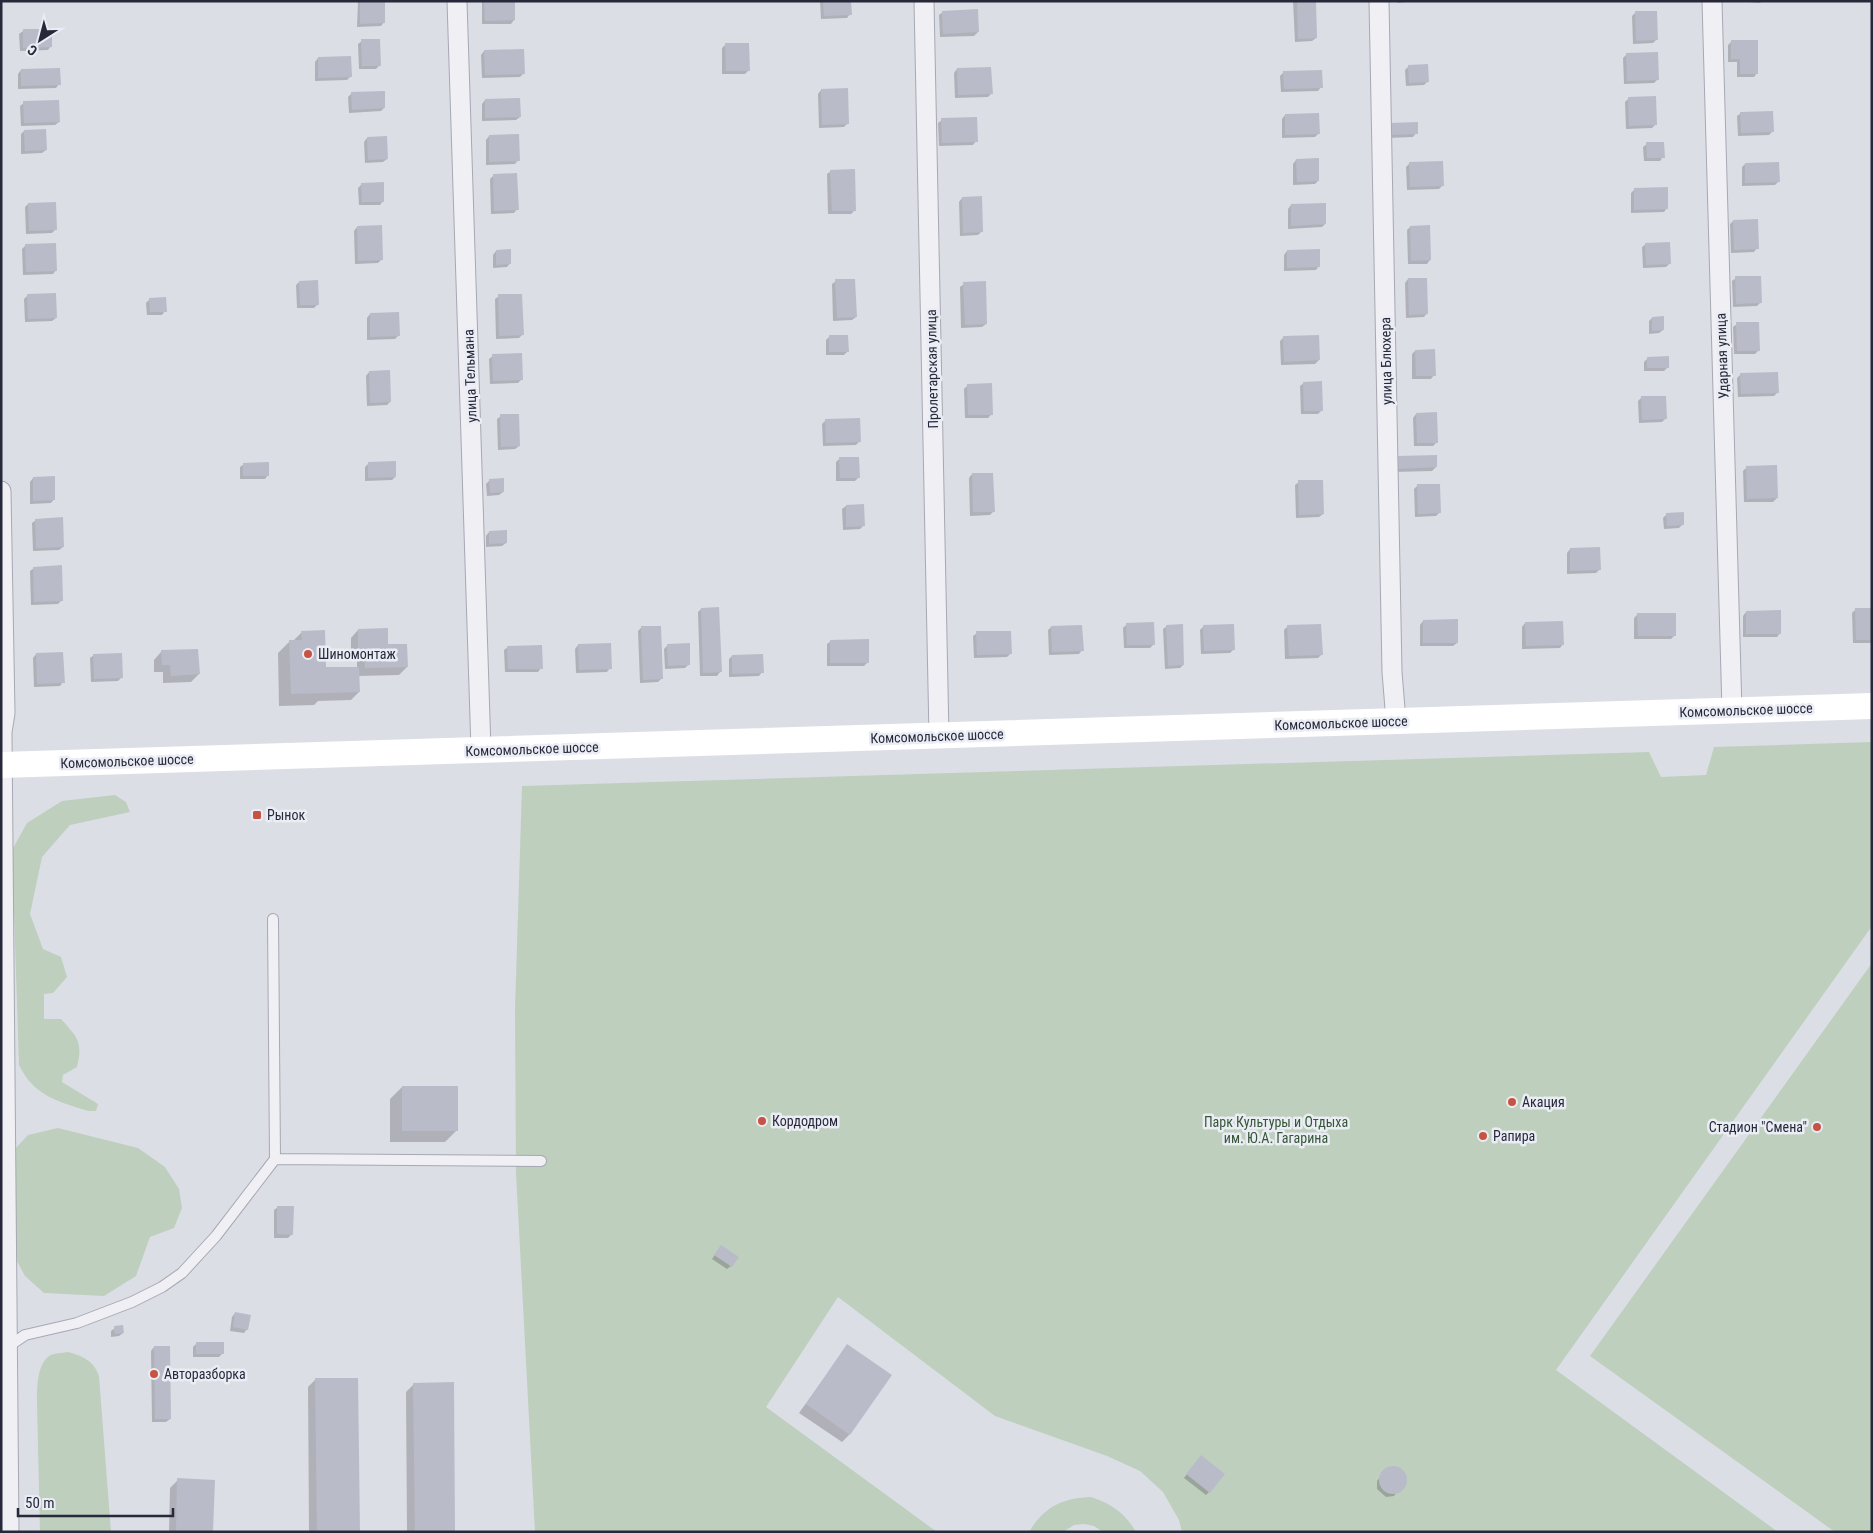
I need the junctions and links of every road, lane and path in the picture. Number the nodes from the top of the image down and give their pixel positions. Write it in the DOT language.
graph roads {
  1 [pos="457,1"];
  2 [pos="924,1"];
  3 [pos="1379,1"];
  4 [pos="1712,1"];
  5 [pos="1,491"];
  6 [pos="1872,706"];
  7 [pos="1732,711"];
  8 [pos="1396,721"];
  9 [pos="939,736"];
  10 [pos="481,750"];
  11 [pos="3,765"];
  12 [pos="273,918"];
  13 [pos="274,1159"];
  14 [pos="541,1161"];
  15 [pos="4,1322"];
  16 [pos="5,1348"];
  17 [pos="9,1532"];
  1 -- 10 [label="street, улица Тельмана"];
  2 -- 9 [label="street, Пролетарская улица"];
  3 -- 8 [label="street, улица Блюхера"];
  4 -- 7 [label="street, Ударная улица"];
  5 -- 11 [label="street"];
  6 -- 7 [label="main road, Комсомольское шоссе"];
  7 -- 8 [label="main road, Комсомольское шоссе"];
  8 -- 9 [label="main road, Комсомольское шоссе"];
  9 -- 10 [label="main road, Комсомольское шоссе"];
  10 -- 11 [label="main road, Комсомольское шоссе"];
  11 -- 15 [label="street"];
  12 -- 13 [label="lane"];
  13 -- 14 [label="lane"];
  13 -- 16 [label="lane"];
  15 -- 16 [label="street"];
  16 -- 17 [label="street"];
}
